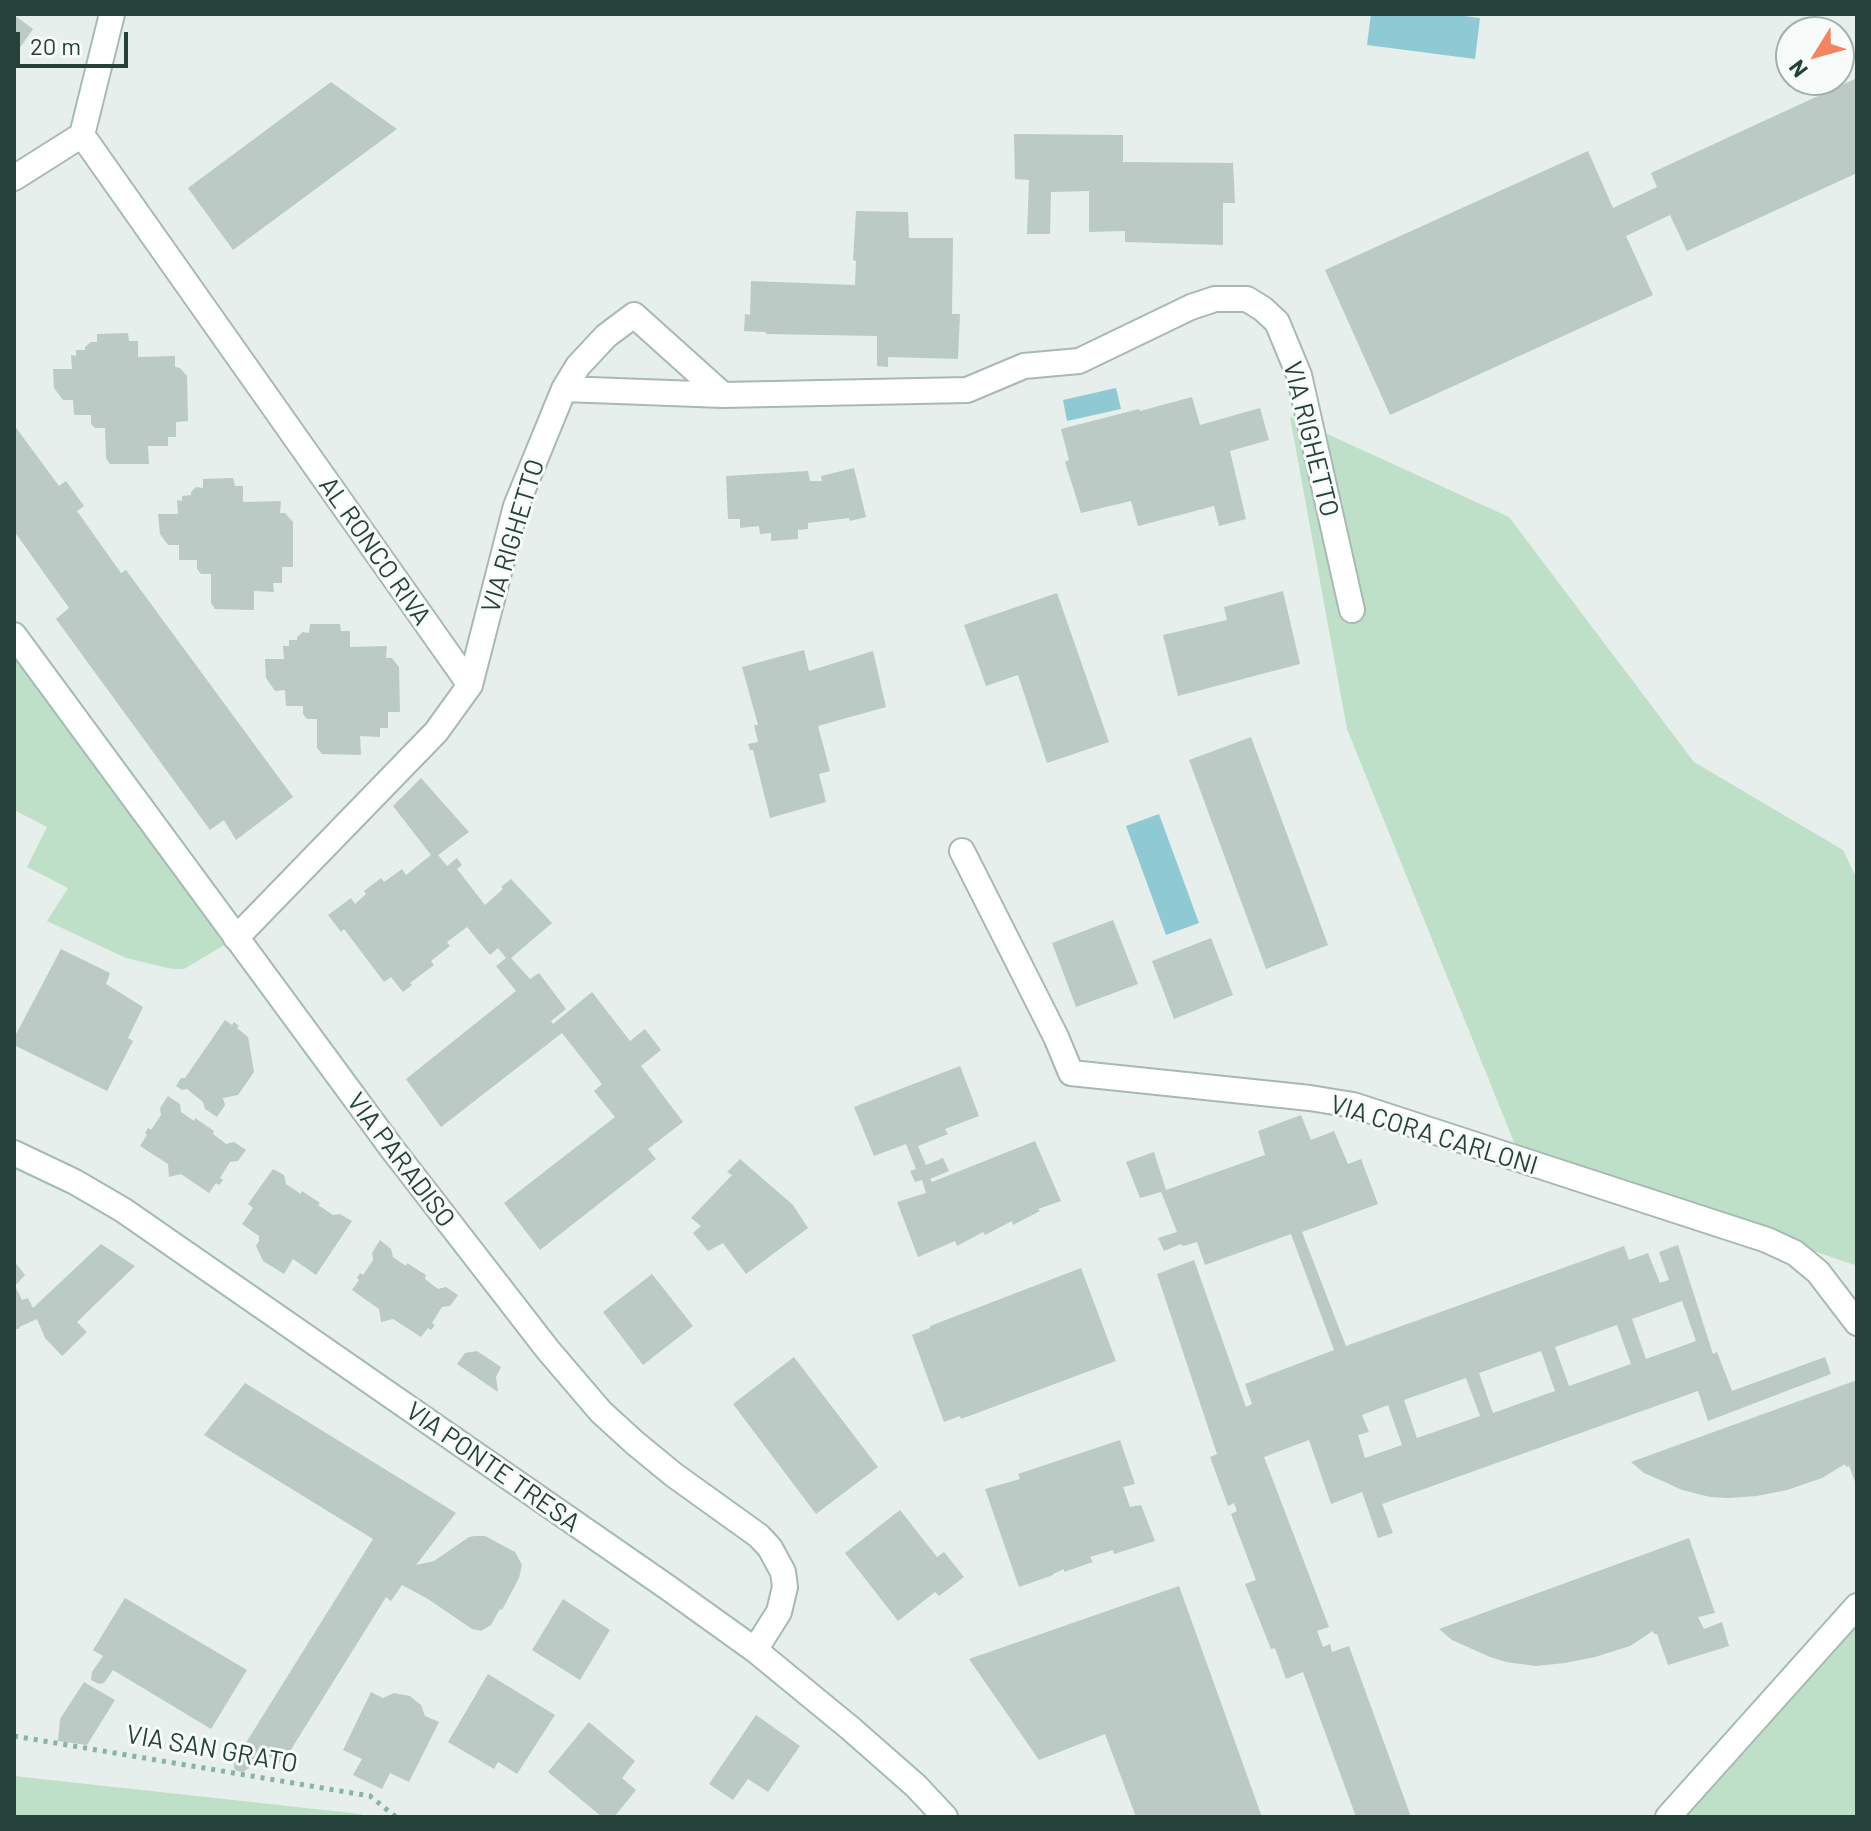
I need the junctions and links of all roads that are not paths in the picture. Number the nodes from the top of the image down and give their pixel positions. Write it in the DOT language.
graph roads {
  1 [pos="112,14"];
  2 [pos="82,135"];
  3 [pos="14,178"];
  4 [pos="564,389"];
  5 [pos="723,395"];
  6 [pos="1352,610"];
  7 [pos="14,635"];
  8 [pos="470,685"];
  9 [pos="962,851"];
  10 [pos="236,938"];
  11 [pos="14,1153"];
  12 [pos="1857,1323"];
  13 [pos="1857,1606"];
  14 [pos="755,1650"];
  15 [pos="945,1817"];
  16 [pos="1668,1817"];
  1 -- 2 [label="street"];
  2 -- 3 [label="street"];
  2 -- 8 [label="street, AL RONCO RIVA"];
  4 -- 5 [label="street, VIA RIGHETTO"];
  4 -- 5 [label="street, VIA RIGHETTO"];
  4 -- 8 [label="street, VIA RIGHETTO"];
  5 -- 6 [label="street, VIA RIGHETTO"];
  7 -- 10 [label="street, VIA PARADISO"];
  8 -- 10 [label="street"];
  9 -- 12 [label="street, VIA CORA CARLONI"];
  10 -- 14 [label="street, VIA PARADISO"];
  11 -- 14 [label="street, VIA PONTE TRESA"];
  13 -- 16 [label="street"];
  14 -- 15 [label="street, VIA PONTE TRESA"];
}
